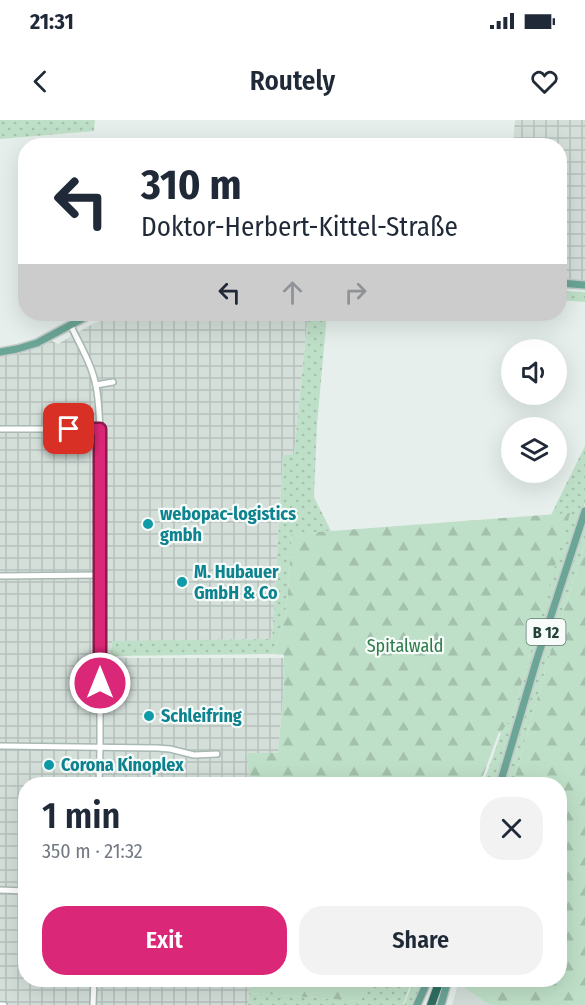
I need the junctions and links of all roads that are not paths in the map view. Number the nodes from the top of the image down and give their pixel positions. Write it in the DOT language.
graph roads {
  1 [pos="567,284"];
  2 [pos="585,285"];
  3 [pos="79,321"];
  4 [pos="71,326"];
  5 [pos="0,352"];
  6 [pos="113,382"];
  7 [pos="96,386"];
  8 [pos="0,429"];
  9 [pos="100,429"];
  10 [pos="585,511"];
  11 [pos="0,576"];
  12 [pos="100,576"];
  13 [pos="0,746"];
  14 [pos="100,748"];
  15 [pos="217,754"];
  16 [pos="99,777"];
  17 [pos="502,777"];
  18 [pos="0,890"];
  19 [pos="18,891"];
  20 [pos="94,987"];
  21 [pos="425,987"];
  22 [pos="437,987"];
  23 [pos="446,987"];
  24 [pos="93,1005"];
  25 [pos="417,1005"];
  26 [pos="431,1005"];
  27 [pos="441,1005"];
  1 -- 2 [label="main road"];
  3 -- 4 [label="main road"];
  4 -- 5 [label="main road"];
  4 -- 7 [label="street"];
  6 -- 7 [label="street"];
  7 -- 9 [label="street"];
  8 -- 9 [label="street"];
  9 -- 12 [label="street"];
  10 -- 17 [label="main road, B 12"];
  11 -- 12 [label="street"];
  12 -- 14 [label="street"];
  13 -- 14 [label="street"];
  14 -- 15 [label="street"];
  14 -- 16 [label="street"];
  18 -- 19 [label="street"];
  20 -- 24 [label="street"];
  21 -- 25 [label="main road"];
  22 -- 26 [label="highway"];
  23 -- 27 [label="main road"];
}
